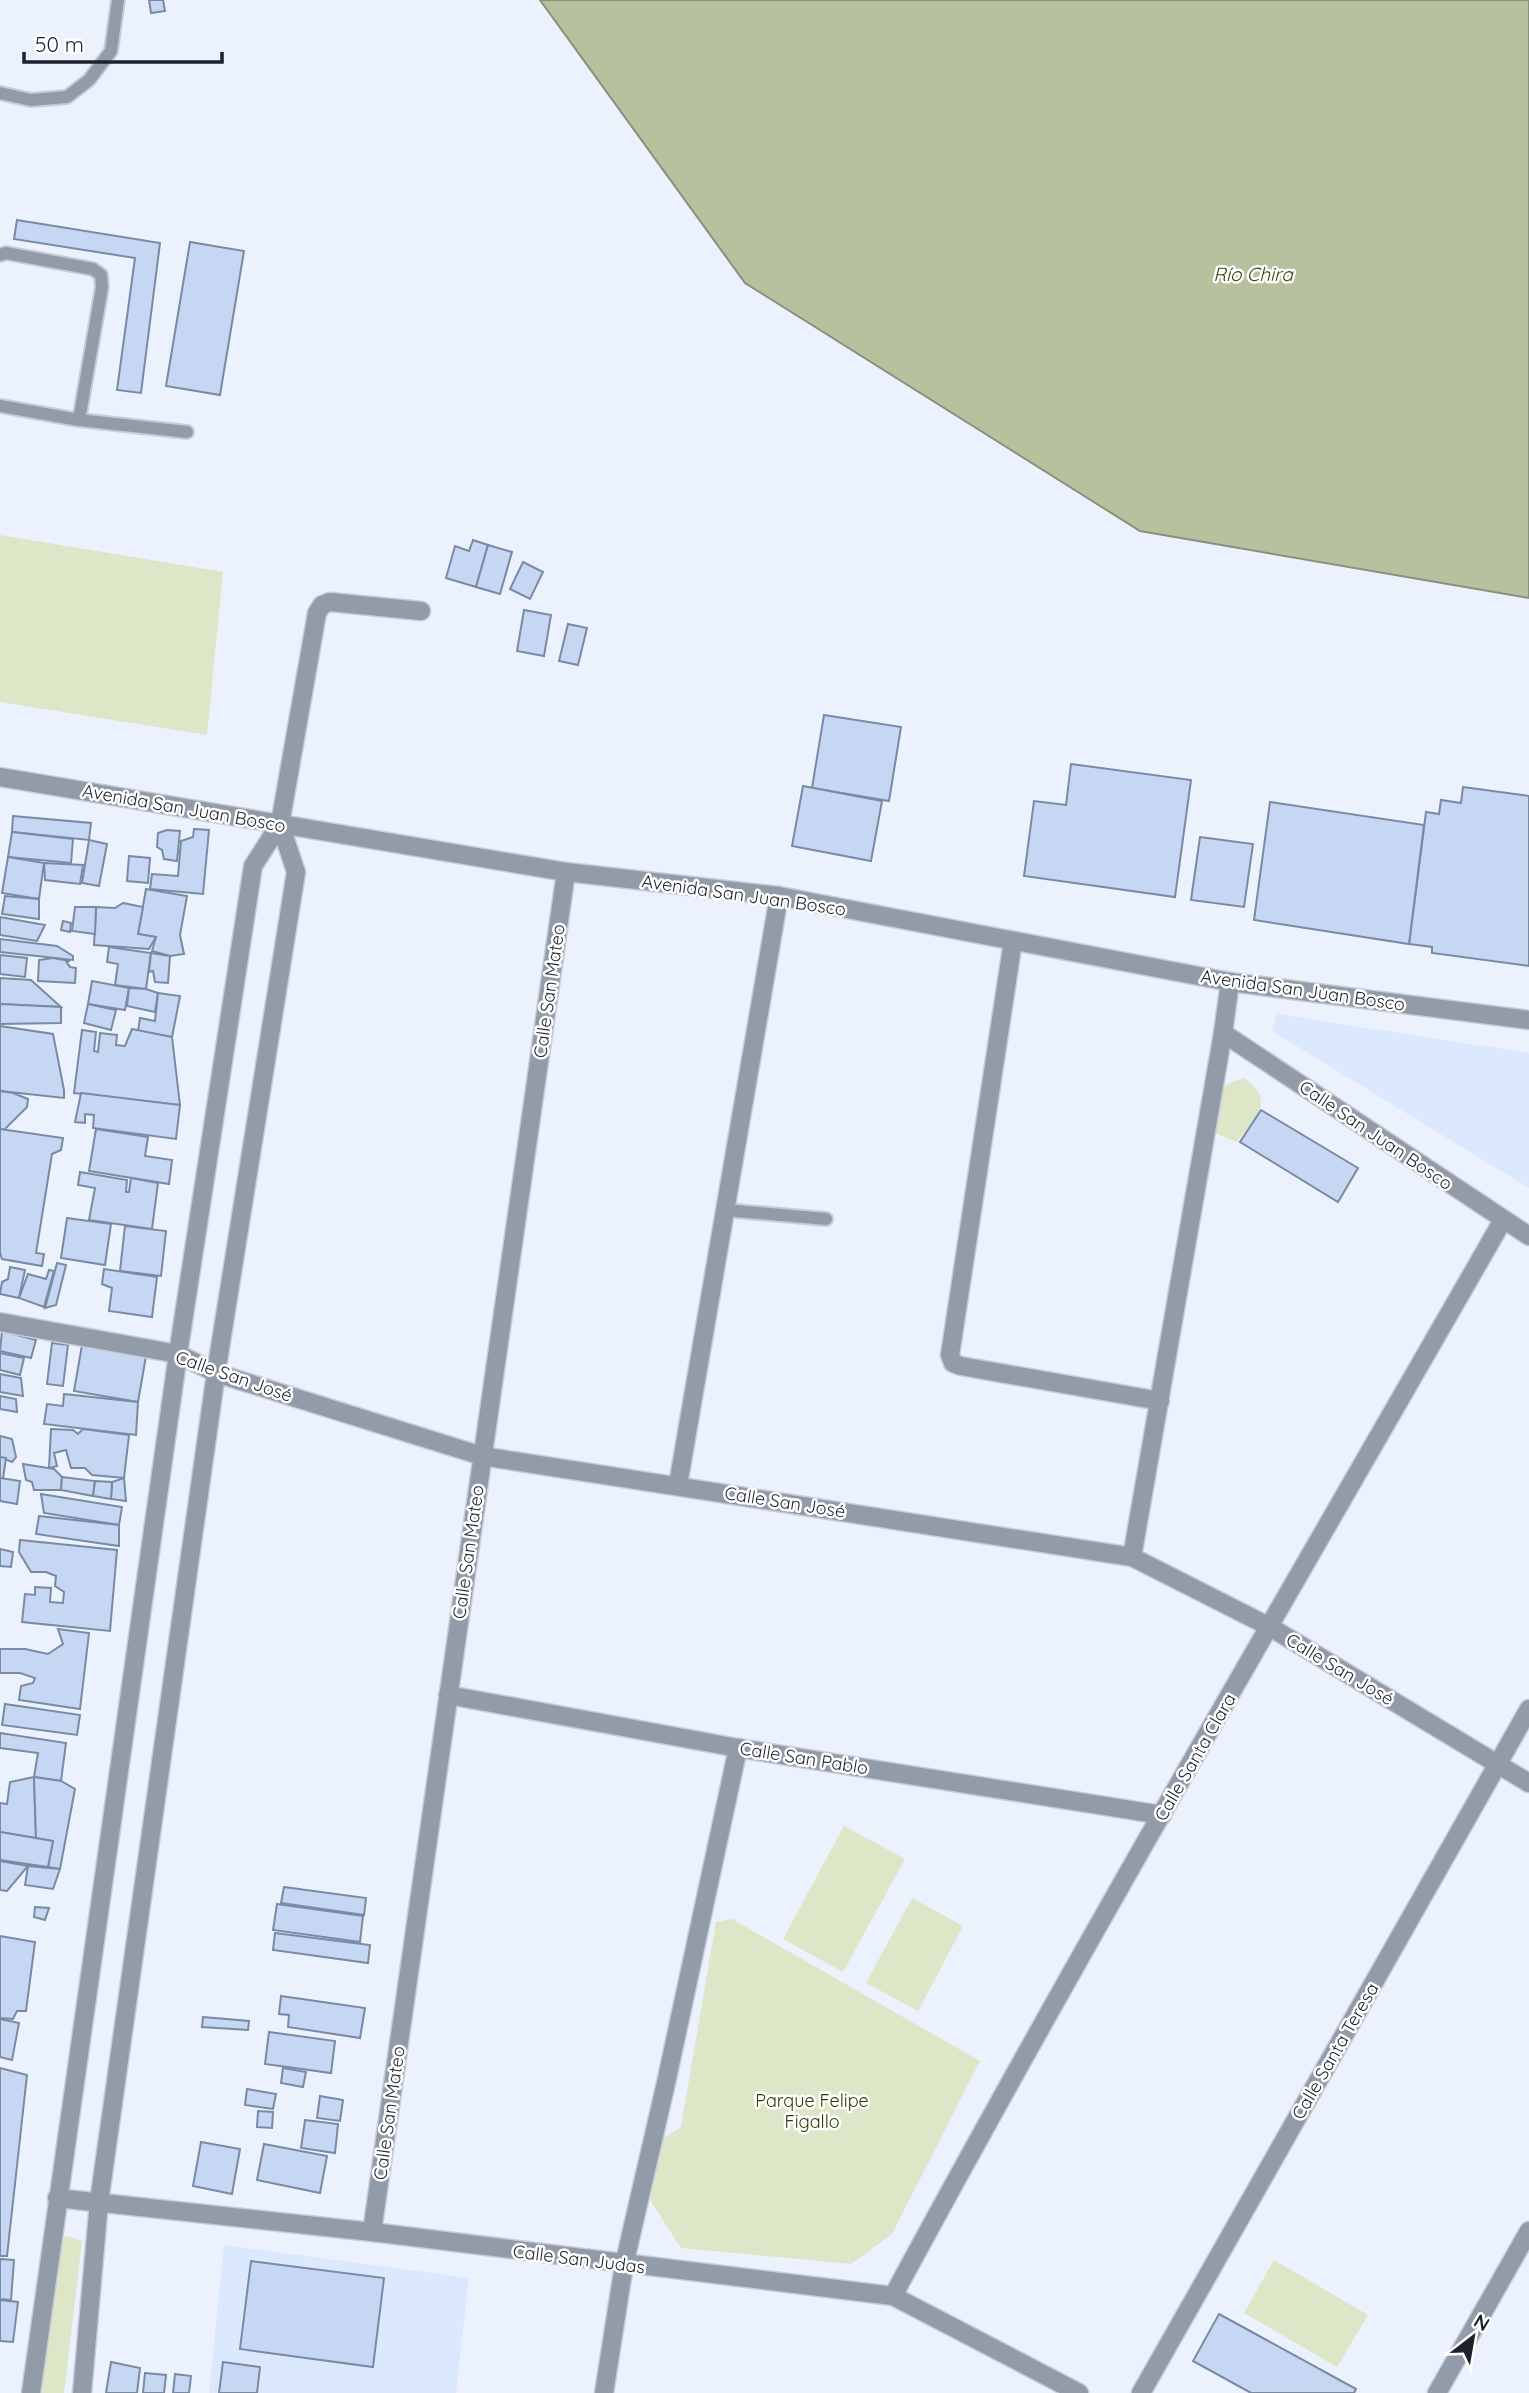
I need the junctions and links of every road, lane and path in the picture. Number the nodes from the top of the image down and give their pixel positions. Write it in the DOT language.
graph roads {
  1 [pos="118,0"];
  2 [pos="0,93"];
  3 [pos="0,255"];
  4 [pos="0,406"];
  5 [pos="79,419"];
  6 [pos="187,432"];
  7 [pos="421,611"];
  8 [pos="0,779"];
  9 [pos="280,824"];
  10 [pos="566,872"];
  11 [pos="779,896"];
  12 [pos="1013,941"];
  13 [pos="1230,982"];
  14 [pos="1529,1020"];
  15 [pos="1223,1033"];
  16 [pos="725,1210"];
  17 [pos="826,1219"];
  18 [pos="1503,1220"];
  19 [pos="1529,1236"];
  20 [pos="0,1322"];
  21 [pos="178,1354"];
  22 [pos="216,1373"];
  23 [pos="1160,1401"];
  24 [pos="482,1456"];
  25 [pos="678,1485"];
  26 [pos="1132,1556"];
  27 [pos="1270,1627"];
  28 [pos="448,1695"];
  29 [pos="1529,1709"];
  30 [pos="738,1748"];
  31 [pos="1498,1764"];
  32 [pos="1529,1783"];
  33 [pos="1162,1815"];
  34 [pos="57,2198"];
  35 [pos="99,2202"];
  36 [pos="1529,2231"];
  37 [pos="372,2232"];
  38 [pos="624,2265"];
  39 [pos="893,2296"];
  40 [pos="31,2393"];
  41 [pos="82,2393"];
  42 [pos="604,2393"];
  43 [pos="1079,2393"];
  44 [pos="1141,2393"];
  45 [pos="1437,2393"];
  1 -- 2 [label="lane"];
  3 -- 5 [label="lane"];
  4 -- 5 [label="lane"];
  5 -- 6 [label="lane"];
  7 -- 9 [label="street"];
  8 -- 9 [label="street, Avenida San Juan Bosco"];
  9 -- 10 [label="street, Avenida San Juan Bosco"];
  9 -- 21 [label="street"];
  9 -- 22 [label="street"];
  10 -- 11 [label="street, Avenida San Juan Bosco"];
  10 -- 24 [label="street, Calle San Mateo"];
  11 -- 12 [label="street, Avenida San Juan Bosco"];
  11 -- 16 [label="street"];
  12 -- 13 [label="street, Avenida San Juan Bosco"];
  12 -- 23 [label="street"];
  13 -- 14 [label="street, Avenida San Juan Bosco"];
  13 -- 15 [label="street"];
  15 -- 18 [label="street, Calle San Juan Bosco"];
  15 -- 23 [label="street"];
  16 -- 17 [label="lane"];
  16 -- 25 [label="street"];
  18 -- 19 [label="street, Calle San Juan Bosco"];
  18 -- 27 [label="street, Calle Santa Clara"];
  20 -- 21 [label="street, Calle San José"];
  21 -- 22 [label="street, Calle San José"];
  21 -- 34 [label="street"];
  22 -- 24 [label="street, Calle San José"];
  22 -- 35 [label="street"];
  23 -- 26 [label="street"];
  24 -- 25 [label="street, Calle San José"];
  24 -- 28 [label="street, Calle San Mateo"];
  25 -- 26 [label="street, Calle San José"];
  26 -- 27 [label="street, Calle San José"];
  27 -- 31 [label="street, Calle San José"];
  27 -- 33 [label="street, Calle Santa Clara"];
  28 -- 30 [label="street, Calle San Pablo"];
  28 -- 37 [label="street, Calle San Mateo"];
  29 -- 31 [label="street, Calle Santa Teresa"];
  30 -- 33 [label="street, Calle San Pablo"];
  30 -- 38 [label="street"];
  31 -- 32 [label="street, Calle San José"];
  31 -- 44 [label="street, Calle Santa Teresa"];
  33 -- 39 [label="street, Calle Santa Clara"];
  34 -- 35 [label="street, Calle San Judas"];
  34 -- 40 [label="street"];
  35 -- 37 [label="street, Calle San Judas"];
  35 -- 41 [label="street"];
  36 -- 45 [label="street"];
  37 -- 38 [label="street, Calle San Judas"];
  38 -- 39 [label="street, Calle San Judas"];
  38 -- 42 [label="street"];
  39 -- 43 [label="street, Calle San Judas"];
}
